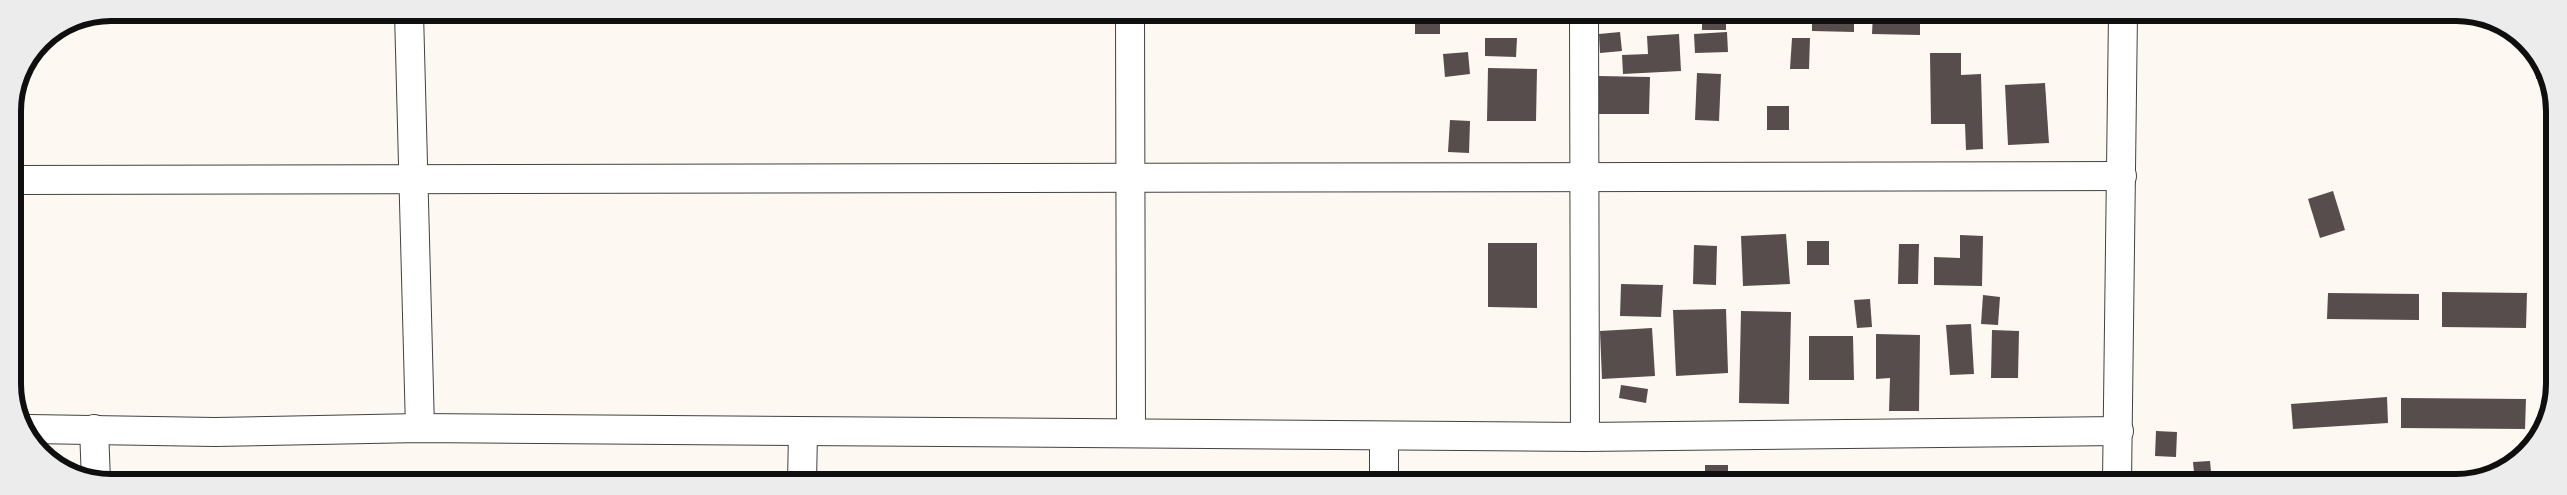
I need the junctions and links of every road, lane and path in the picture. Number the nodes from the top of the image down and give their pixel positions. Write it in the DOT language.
graph roads {
  1 [pos="409,21"];
  2 [pos="1130,21"];
  3 [pos="1584,21"];
  4 [pos="2123,21"];
  5 [pos="1583,176"];
  6 [pos="2122,176"];
  7 [pos="1129,178"];
  8 [pos="21,180"];
  9 [pos="412,180"];
  10 [pos="420,428"];
  11 [pos="94,429"];
  12 [pos="34,430"];
  13 [pos="2119,431"];
  14 [pos="1131,432"];
  15 [pos="803,433"];
  16 [pos="1384,436"];
  17 [pos="1585,437"];
  18 [pos="96,472"];
  19 [pos="802,474"];
  20 [pos="1384,474"];
  21 [pos="2117,474"];
  1 -- 9 [label="street"];
  2 -- 7 [label="street"];
  3 -- 5 [label="street"];
  4 -- 6 [label="street"];
  5 -- 6 [label="street"];
  5 -- 7 [label="street"];
  5 -- 17 [label="street"];
  6 -- 13 [label="street"];
  7 -- 9 [label="street"];
  7 -- 14 [label="street"];
  8 -- 9 [label="street"];
  9 -- 10 [label="street"];
  10 -- 11 [label="street"];
  10 -- 15 [label="street"];
  11 -- 12 [label="street"];
  11 -- 18 [label="street"];
  13 -- 17 [label="street"];
  13 -- 21 [label="street"];
  14 -- 15 [label="street"];
  14 -- 16 [label="street"];
  15 -- 19 [label="street"];
  16 -- 17 [label="street"];
  16 -- 20 [label="street"];
}
